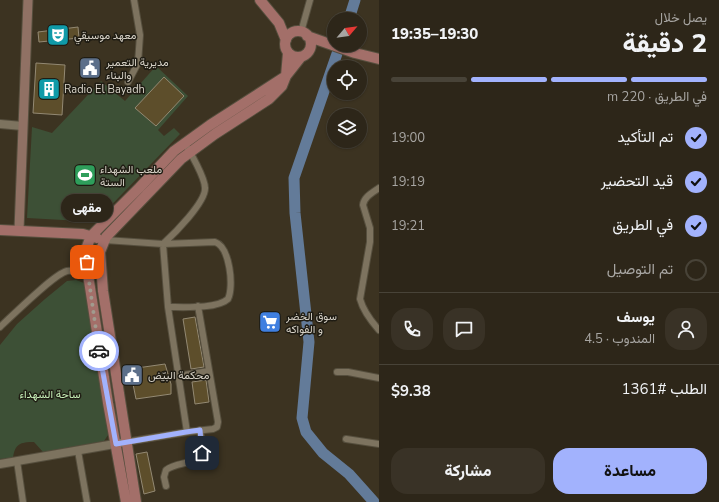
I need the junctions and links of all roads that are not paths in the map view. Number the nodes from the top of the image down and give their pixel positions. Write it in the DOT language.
graph roads {
  1 [pos="28,0"];
  2 [pos="134,0"];
  3 [pos="260,0"];
  4 [pos="310,0"];
  5 [pos="297,35"];
  6 [pos="324,43"];
  7 [pos="310,48"];
  8 [pos="288,53"];
  9 [pos="301,57"];
  10 [pos="379,59"];
  11 [pos="286,76"];
  12 [pos="128,82"];
  13 [pos="0,124"];
  14 [pos="22,126"];
  15 [pos="184,143"];
  16 [pos="190,152"];
  17 [pos="379,188"];
  18 [pos="0,230"];
  19 [pos="18,230"];
  20 [pos="91,236"];
  21 [pos="105,240"];
  22 [pos="163,244"];
  23 [pos="88,275"];
  24 [pos="198,306"];
  25 [pos="168,307"];
  26 [pos="0,327"];
  27 [pos="379,330"];
  28 [pos="209,371"];
  29 [pos="337,372"];
  30 [pos="178,376"];
  31 [pos="379,378"];
  32 [pos="120,402"];
  33 [pos="108,403"];
  34 [pos="200,430"];
  35 [pos="186,432"];
  36 [pos="346,440"];
  37 [pos="126,442"];
  38 [pos="116,444"];
  39 [pos="379,444"];
  40 [pos="78,451"];
  41 [pos="17,461"];
  42 [pos="0,464"];
  43 [pos="166,486"];
  44 [pos="23,502"];
  45 [pos="87,502"];
  46 [pos="126,502"];
  47 [pos="136,502"];
  1 -- 14 [label="main road"];
  2 -- 12 [label="street"];
  3 -- 5 [label="main road"];
  4 -- 5 [label="street"];
  5 -- 6 [label="main road"];
  5 -- 7 [label="main road"];
  5 -- 8 [label="main road"];
  6 -- 7 [label="main road"];
  6 -- 10 [label="main road"];
  7 -- 9 [label="main road"];
  8 -- 9 [label="main road"];
  8 -- 11 [label="main road"];
  9 -- 11 [label="main road"];
  11 -- 15 [label="main road"];
  11 -- 16 [label="main road"];
  13 -- 14 [label="street"];
  14 -- 19 [label="main road"];
  15 -- 16 [label="street"];
  15 -- 20 [label="main road"];
  16 -- 21 [label="main road"];
  16 -- 22 [label="street"];
  17 -- 27 [label="street"];
  18 -- 19 [label="main road"];
  19 -- 20 [label="main road"];
  20 -- 21 [label="main road"];
  20 -- 23 [label="main road"];
  21 -- 22 [label="street"];
  21 -- 32 [label="main road"];
  22 -- 24 [label="street"];
  22 -- 25 [label="street"];
  23 -- 26 [label="street"];
  23 -- 33 [label="main road"];
  24 -- 25 [label="street"];
  24 -- 28 [label="street"];
  25 -- 30 [label="street"];
  28 -- 30 [label="street"];
  28 -- 34 [label="street"];
  29 -- 31 [label="street"];
  30 -- 35 [label="street"];
  32 -- 33 [label="main road"];
  32 -- 37 [label="main road"];
  33 -- 38 [label="main road"];
  34 -- 35 [label="street"];
  34 -- 43 [label="street"];
  35 -- 37 [label="street"];
  36 -- 39 [label="street"];
  37 -- 38 [label="street"];
  37 -- 47 [label="main road"];
  38 -- 40 [label="street"];
  38 -- 46 [label="main road"];
  40 -- 41 [label="street"];
  40 -- 45 [label="street"];
  41 -- 42 [label="street"];
  41 -- 44 [label="street"];
}
